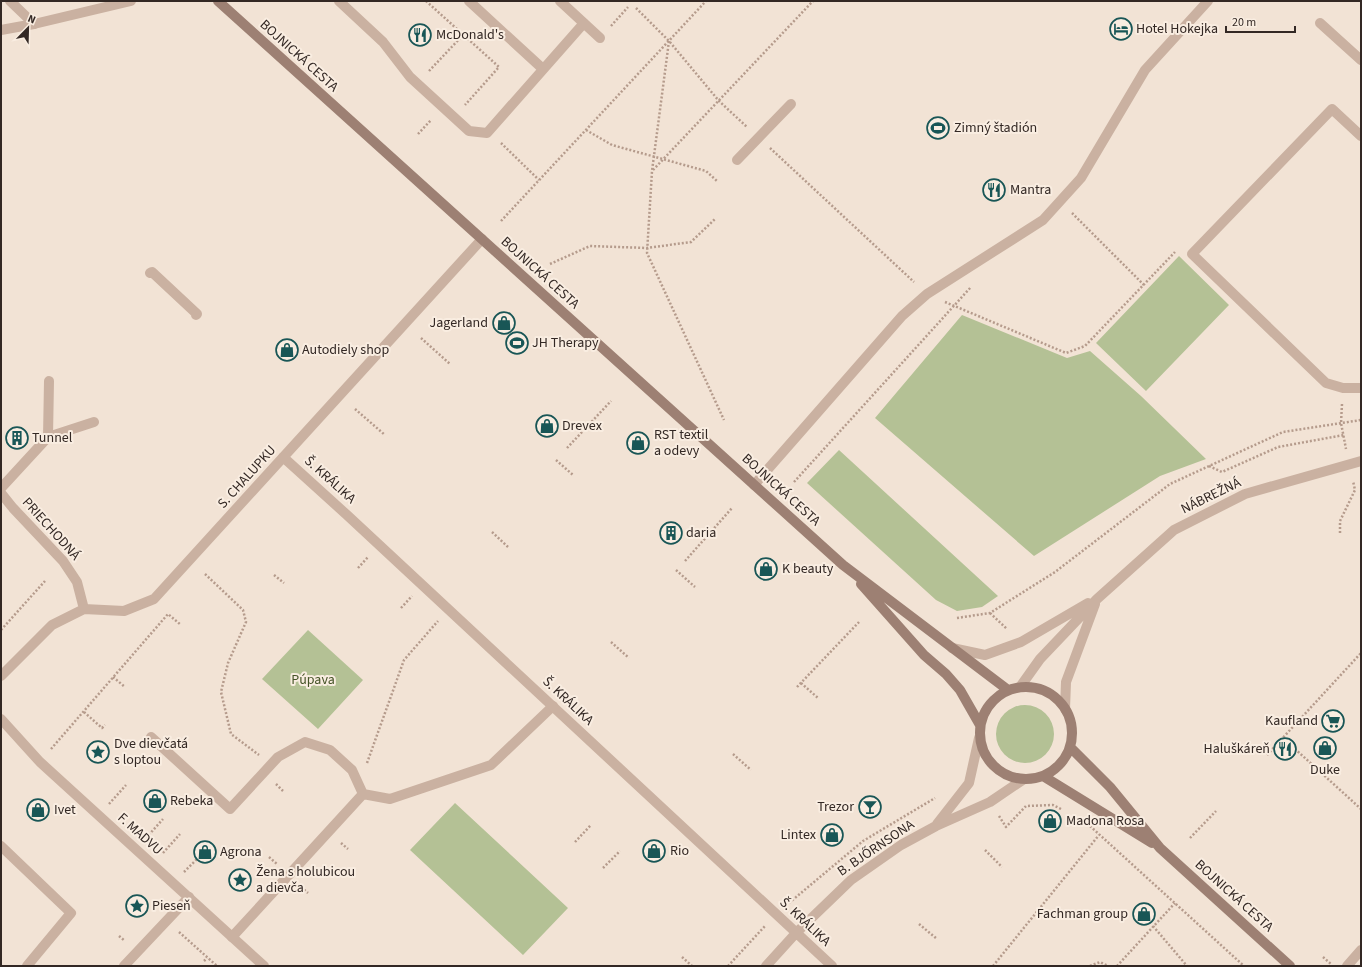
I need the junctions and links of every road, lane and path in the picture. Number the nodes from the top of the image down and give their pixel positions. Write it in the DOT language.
graph roads {
  1 [pos="10,1"];
  2 [pos="131,1"];
  3 [pos="218,1"];
  4 [pos="339,1"];
  5 [pos="427,1"];
  6 [pos="469,1"];
  7 [pos="560,1"];
  8 [pos="706,1"];
  9 [pos="813,1"];
  10 [pos="1208,1"];
  11 [pos="628,7"];
  12 [pos="636,8"];
  13 [pos="584,23"];
  14 [pos="1320,23"];
  15 [pos="34,24"];
  16 [pos="1,30"];
  17 [pos="600,38"];
  18 [pos="668,41"];
  19 [pos="1360,57"];
  20 [pos="543,69"];
  21 [pos="460,100"];
  22 [pos="719,100"];
  23 [pos="791,104"];
  24 [pos="586,130"];
  25 [pos="1361,136"];
  26 [pos="759,138"];
  27 [pos="654,157"];
  28 [pos="663,159"];
  29 [pos="737,160"];
  30 [pos="652,171"];
  31 [pos="717,181"];
  32 [pos="1066,217"];
  33 [pos="715,219"];
  34 [pos="501,221"];
  35 [pos="482,239"];
  36 [pos="647,248"];
  37 [pos="1192,254"];
  38 [pos="550,264"];
  39 [pos="150,274"];
  40 [pos="974,285"];
  41 [pos="1144,285"];
  42 [pos="927,294"];
  43 [pos="955,306"];
  44 [pos="196,315"];
  45 [pos="421,338"];
  46 [pos="450,364"];
  47 [pos="49,381"];
  48 [pos="1361,388"];
  49 [pos="611,401"];
  50 [pos="356,409"];
  51 [pos="724,420"];
  52 [pos="1361,420"];
  53 [pos="94,422"];
  54 [pos="385,435"];
  55 [pos="1344,435"];
  56 [pos="48,437"];
  57 [pos="567,448"];
  58 [pos="284,457"];
  59 [pos="556,460"];
  60 [pos="1361,461"];
  61 [pos="1209,466"];
  62 [pos="572,476"];
  63 [pos="794,482"];
  64 [pos="754,485"];
  65 [pos="1,488"];
  66 [pos="1,493"];
  67 [pos="732,508"];
  68 [pos="492,532"];
  69 [pos="508,547"];
  70 [pos="685,561"];
  71 [pos="843,565"];
  72 [pos="676,570"];
  73 [pos="205,574"];
  74 [pos="274,575"];
  75 [pos="45,581"];
  76 [pos="284,583"];
  77 [pos="695,587"];
  78 [pos="1097,598"];
  79 [pos="84,609"];
  80 [pos="448,609"];
  81 [pos="956,618"];
  82 [pos="859,622"];
  83 [pos="181,625"];
  84 [pos="1,630"];
  85 [pos="611,642"];
  86 [pos="952,648"];
  87 [pos="1361,653"];
  88 [pos="629,658"];
  89 [pos="1,676"];
  90 [pos="113,677"];
  91 [pos="801,683"];
  92 [pos="125,687"];
  93 [pos="797,687"];
  94 [pos="1020,687"];
  95 [pos="1008,690"];
  96 [pos="818,698"];
  97 [pos="1318,700"];
  98 [pos="1321,704"];
  99 [pos="553,706"];
  100 [pos="1065,709"];
  101 [pos="84,712"];
  102 [pos="1,718"];
  103 [pos="105,725"];
  104 [pos="980,725"];
  105 [pos="151,737"];
  106 [pos="979,738"];
  107 [pos="1283,738"];
  108 [pos="1070,747"];
  109 [pos="733,754"];
  110 [pos="1267,755"];
  111 [pos="40,762"];
  112 [pos="271,765"];
  113 [pos="751,770"];
  114 [pos="1043,776"];
  115 [pos="1024,779"];
  116 [pos="126,785"];
  117 [pos="361,790"];
  118 [pos="990,802"];
  119 [pos="1361,809"];
  120 [pos="1067,811"];
  121 [pos="1216,811"];
  122 [pos="99,815"];
  123 [pos="164,819"];
  124 [pos="1085,822"];
  125 [pos="591,825"];
  126 [pos="936,826"];
  127 [pos="180,834"];
  128 [pos="1099,834"];
  129 [pos="1190,838"];
  130 [pos="575,842"];
  131 [pos="1,846"];
  132 [pos="1160,848"];
  133 [pos="136,849"];
  134 [pos="985,850"];
  135 [pos="620,851"];
  136 [pos="202,854"];
  137 [pos="153,864"];
  138 [pos="1002,867"];
  139 [pos="603,868"];
  140 [pos="174,884"];
  141 [pos="189,897"];
  142 [pos="1175,903"];
  143 [pos="166,921"];
  144 [pos="919,924"];
  145 [pos="1153,926"];
  146 [pos="796,933"];
  147 [pos="232,937"];
  148 [pos="937,939"];
  149 [pos="1361,950"];
  150 [pos="682,957"];
  151 [pos="1322,957"];
  152 [pos="207,958"];
  153 [pos="204,961"];
  154 [pos="27,966"];
  155 [pos="124,966"];
  156 [pos="216,966"];
  157 [pos="264,966"];
  158 [pos="692,966"];
  159 [pos="766,966"];
  160 [pos="832,966"];
  161 [pos="993,966"];
  162 [pos="1090,966"];
  163 [pos="1108,966"];
  164 [pos="1117,966"];
  165 [pos="1187,966"];
  166 [pos="1244,966"];
  167 [pos="1290,966"];
  168 [pos="1333,966"];
  169 [pos="1347,966"];
  1 -- 15 [label="street"];
  2 -- 15 [label="street"];
  3 -- 35 [label="street, BOJNICKÁ CESTA"];
  4 -- 20 [label="street"];
  5 -- 21 [label="path"];
  6 -- 20 [label="street"];
  7 -- 13 [label="street"];
  8 -- 18 [label="path"];
  9 -- 22 [label="path"];
  10 -- 42 [label="street"];
  11 -- 17 [label="path"];
  12 -- 18 [label="path"];
  13 -- 17 [label="street"];
  13 -- 20 [label="street"];
  14 -- 19 [label="street"];
  15 -- 16 [label="street"];
  18 -- 22 [label="path"];
  18 -- 24 [label="path"];
  18 -- 27 [label="path"];
  22 -- 26 [label="path"];
  22 -- 28 [label="path"];
  23 -- 26 [label="street"];
  24 -- 27 [label="path"];
  24 -- 34 [label="path"];
  25 -- 37 [label="street"];
  26 -- 29 [label="street"];
  26 -- 42 [label="path"];
  27 -- 28 [label="path"];
  27 -- 30 [label="path"];
  28 -- 30 [label="path"];
  28 -- 31 [label="path"];
  30 -- 36 [label="path"];
  32 -- 41 [label="path"];
  33 -- 36 [label="path"];
  35 -- 58 [label="street, S. CHALUPKU"];
  35 -- 64 [label="street, BOJNICKÁ CESTA"];
  36 -- 38 [label="path"];
  36 -- 51 [label="path"];
  37 -- 41 [label="path"];
  37 -- 48 [label="street"];
  39 -- 44 [label="street"];
  40 -- 43 [label="path"];
  41 -- 43 [label="path"];
  42 -- 43 [label="path"];
  42 -- 64 [label="street"];
  43 -- 63 [label="path"];
  45 -- 46 [label="path"];
  47 -- 56 [label="street"];
  49 -- 57 [label="path"];
  50 -- 54 [label="path"];
  52 -- 61 [label="path"];
  53 -- 56 [label="street"];
  55 -- 61 [label="path"];
  56 -- 65 [label="street"];
  58 -- 79 [label="street, S. CHALUPKU"];
  58 -- 80 [label="street, Š. KRÁLIKA"];
  59 -- 62 [label="path"];
  60 -- 78 [label="street, NÁBREŽNÁ"];
  61 -- 81 [label="path"];
  64 -- 71 [label="street, BOJNICKÁ CESTA"];
  66 -- 79 [label="street, PRIECHODNÁ"];
  67 -- 70 [label="path"];
  68 -- 69 [label="path"];
  71 -- 86 [label="street, BOJNICKÁ CESTA"];
  71 -- 104 [label="street, BOJNICKÁ CESTA"];
  72 -- 77 [label="path"];
  73 -- 112 [label="path"];
  74 -- 76 [label="path"];
  75 -- 84 [label="path"];
  78 -- 86 [label="street, NÁBREŽNÁ"];
  78 -- 94 [label="street, NÁBREŽNÁ"];
  78 -- 100 [label="street, NÁBREŽNÁ"];
  79 -- 89 [label="street, S. CHALUPKU"];
  80 -- 99 [label="street, Š. KRÁLIKA"];
  80 -- 117 [label="path"];
  82 -- 91 [label="path"];
  83 -- 90 [label="path"];
  85 -- 88 [label="path"];
  86 -- 95 [label="street, BOJNICKÁ CESTA"];
  87 -- 97 [label="path"];
  90 -- 92 [label="path"];
  90 -- 101 [label="path"];
  91 -- 93 [label="path"];
  91 -- 96 [label="path"];
  94 -- 95 [label="street"];
  94 -- 100 [label="street"];
  95 -- 104 [label="street"];
  97 -- 98 [label="path"];
  97 -- 107 [label="path"];
  99 -- 117 [label="street"];
  99 -- 146 [label="street, Š. KRÁLIKA"];
  100 -- 108 [label="street"];
  101 -- 103 [label="path"];
  101 -- 111 [label="path"];
  102 -- 111 [label="street, F. MADVU"];
  104 -- 106 [label="street"];
  105 -- 112 [label="street"];
  106 -- 115 [label="street"];
  106 -- 126 [label="street, B. BJŐRNSONA"];
  107 -- 110 [label="path"];
  107 -- 119 [label="path"];
  108 -- 114 [label="street"];
  108 -- 132 [label="street, BOJNICKÁ CESTA"];
  109 -- 113 [label="path"];
  111 -- 122 [label="street, F. MADVU"];
  112 -- 117 [label="street"];
  114 -- 115 [label="street"];
  114 -- 132 [label="street, BOJNICKÁ CESTA"];
  115 -- 118 [label="street, B. BJŐRNSONA"];
  116 -- 122 [label="path"];
  117 -- 147 [label="street"];
  118 -- 120 [label="path"];
  118 -- 126 [label="street, B. BJŐRNSONA"];
  121 -- 129 [label="path"];
  122 -- 133 [label="street, F. MADVU"];
  123 -- 133 [label="path"];
  124 -- 128 [label="path"];
  125 -- 130 [label="path"];
  126 -- 146 [label="street, B. BJŐRNSONA"];
  127 -- 137 [label="path"];
  128 -- 142 [label="path"];
  128 -- 161 [label="path"];
  131 -- 154 [label="street"];
  132 -- 167 [label="street, BOJNICKÁ CESTA"];
  133 -- 137 [label="street, F. MADVU"];
  134 -- 138 [label="path"];
  135 -- 139 [label="path"];
  136 -- 140 [label="path"];
  137 -- 140 [label="street, F. MADVU"];
  140 -- 141 [label="street, F. MADVU"];
  141 -- 143 [label="street"];
  141 -- 147 [label="street, F. MADVU"];
  142 -- 145 [label="path"];
  142 -- 166 [label="path"];
  143 -- 152 [label="path"];
  143 -- 155 [label="street"];
  144 -- 148 [label="path"];
  145 -- 164 [label="path"];
  145 -- 165 [label="path"];
  146 -- 159 [label="street, B. BJŐRNSONA"];
  146 -- 160 [label="street, Š. KRÁLIKA"];
  147 -- 157 [label="street, F. MADVU"];
  149 -- 169 [label="street"];
  150 -- 158 [label="path"];
  151 -- 168 [label="path"];
  152 -- 153 [label="path"];
  152 -- 156 [label="path"];
  162 -- 163 [label="path"];
}
